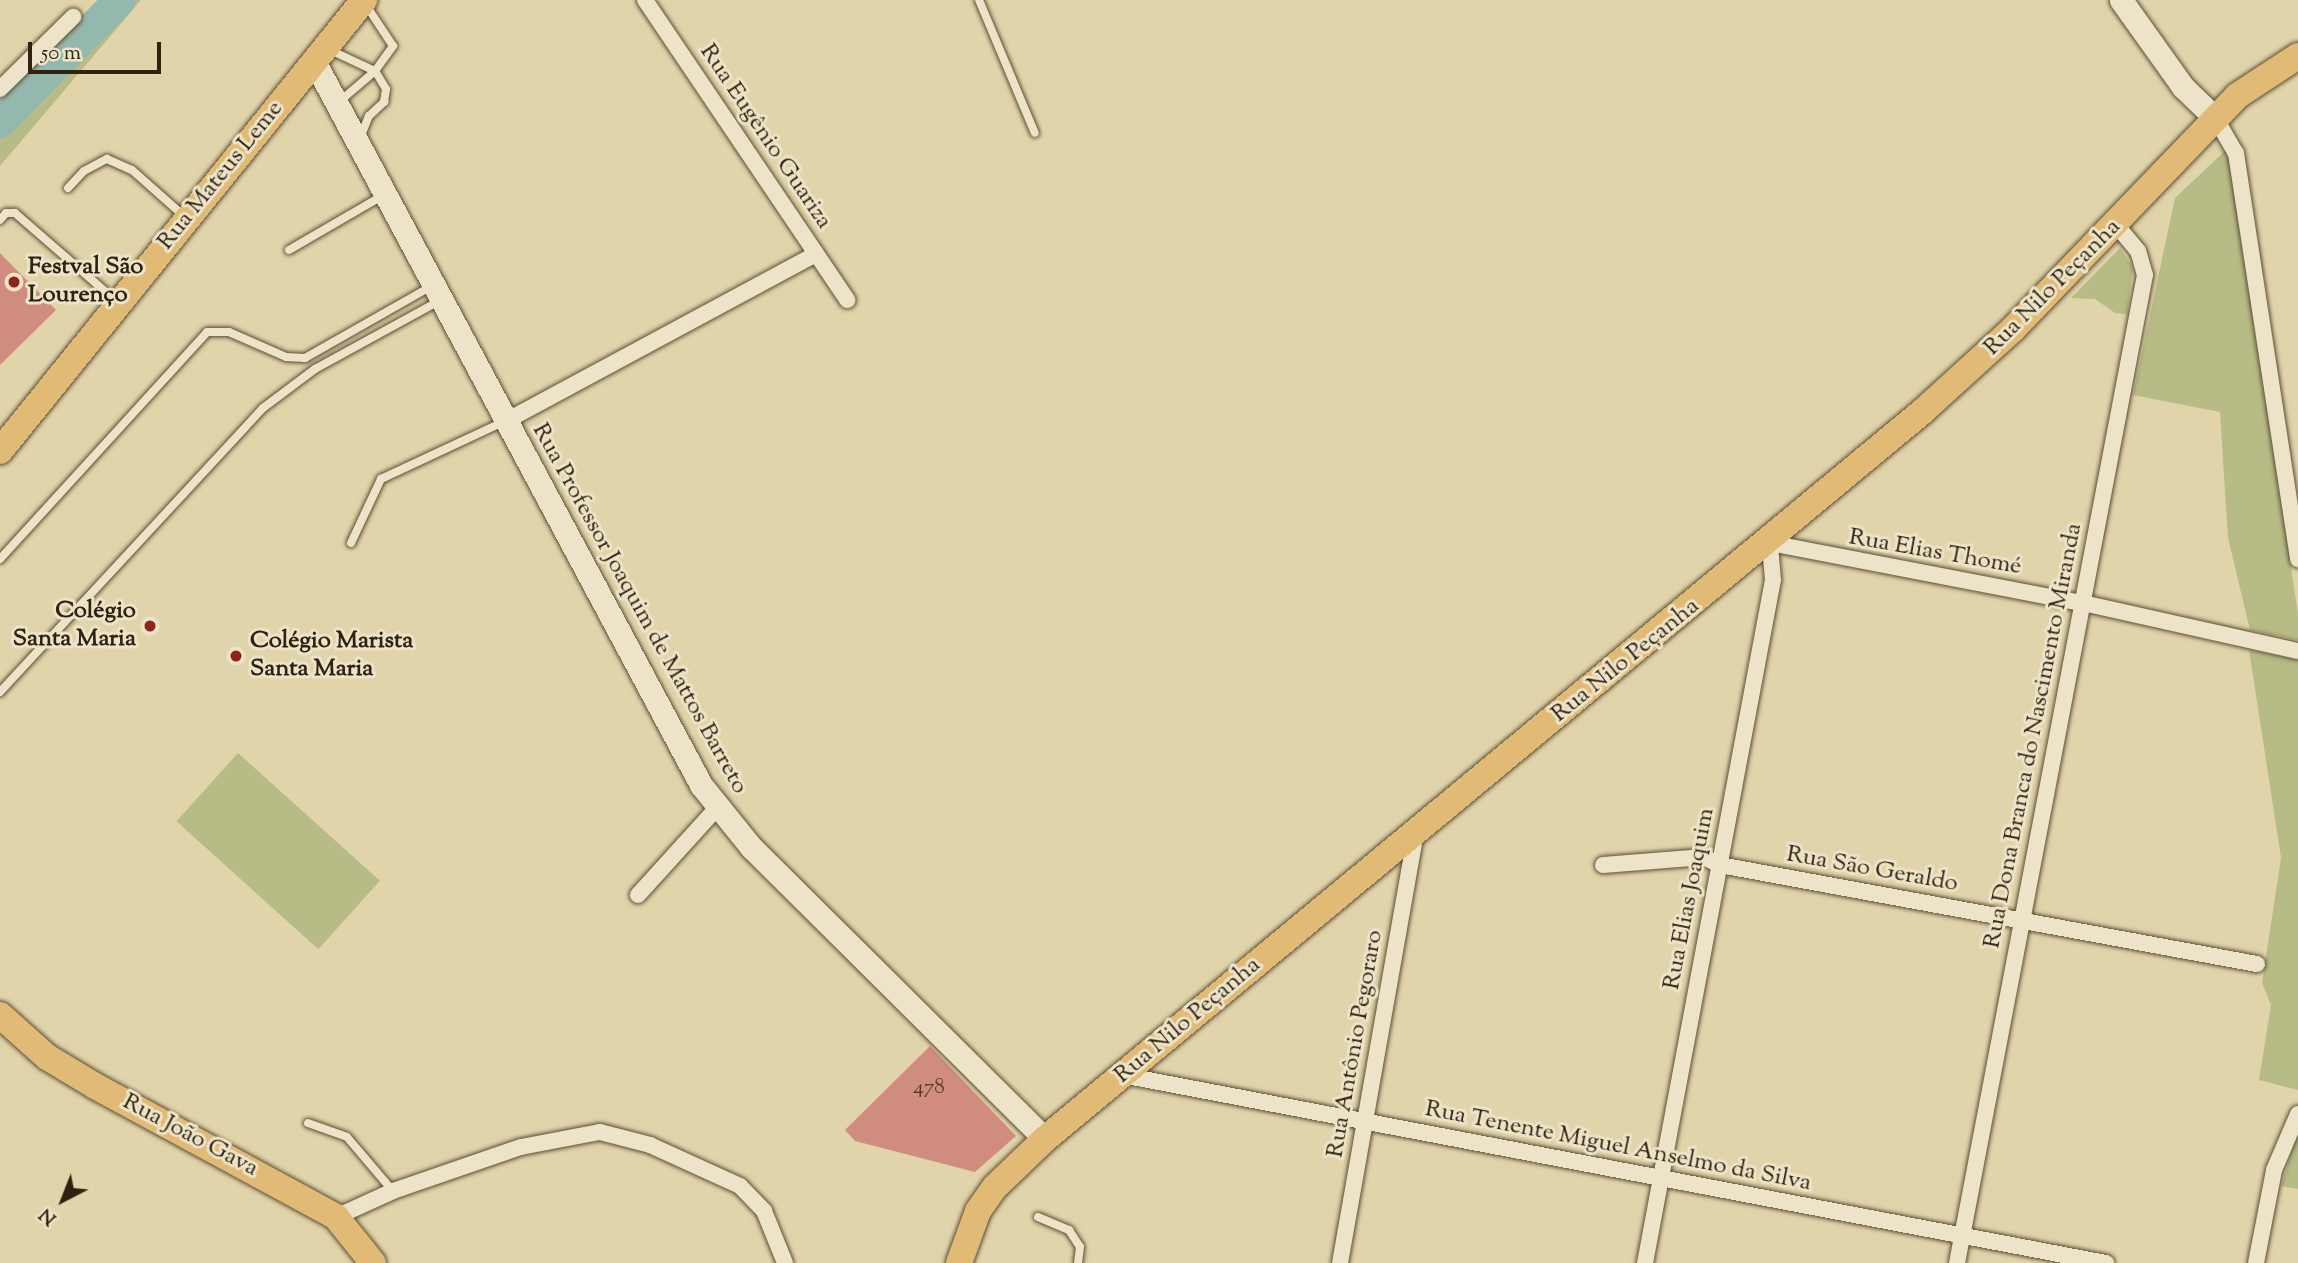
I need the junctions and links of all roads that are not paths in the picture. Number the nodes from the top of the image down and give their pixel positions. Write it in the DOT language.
graph roads {
  1 [pos="645,0"];
  2 [pos="979,0"];
  3 [pos="2121,0"];
  4 [pos="363,1"];
  5 [pos="73,17"];
  6 [pos="320,54"];
  7 [pos="2298,56"];
  8 [pos="375,71"];
  9 [pos="0,89"];
  10 [pos="336,104"];
  11 [pos="2216,119"];
  12 [pos="1035,133"];
  13 [pos="358,144"];
  14 [pos="68,188"];
  15 [pos="384,194"];
  16 [pos="186,218"];
  17 [pos="0,220"];
  18 [pos="2116,225"];
  19 [pos="289,250"];
  20 [pos="816,254"];
  21 [pos="437,292"];
  22 [pos="847,300"];
  23 [pos="117,302"];
  24 [pos="506,421"];
  25 [pos="0,451"];
  26 [pos="351,543"];
  27 [pos="1770,543"];
  28 [pos="0,559"];
  29 [pos="2298,559"];
  30 [pos="2082,603"];
  31 [pos="2298,651"];
  32 [pos="0,692"];
  33 [pos="717,808"];
  34 [pos="1416,833"];
  35 [pos="1603,865"];
  36 [pos="1720,865"];
  37 [pos="638,895"];
  38 [pos="2022,921"];
  39 [pos="2257,964"];
  40 [pos="0,1014"];
  41 [pos="1122,1075"];
  42 [pos="2298,1114"];
  43 [pos="1365,1121"];
  44 [pos="308,1123"];
  45 [pos="1045,1139"];
  46 [pos="1661,1178"];
  47 [pos="393,1191"];
  48 [pos="336,1217"];
  49 [pos="1038,1217"];
  50 [pos="1963,1236"];
  51 [pos="373,1263"];
  52 [pos="785,1263"];
  53 [pos="959,1263"];
  54 [pos="1078,1263"];
  55 [pos="1340,1263"];
  56 [pos="1645,1263"];
  57 [pos="1957,1263"];
  58 [pos="2106,1263"];
  59 [pos="2256,1263"];
  1 -- 20 [label="street, Rua Eugênio Guariza"];
  2 -- 12 [label="lane"];
  3 -- 11 [label="main road"];
  4 -- 6 [label="main road, Rua Mateus Leme"];
  4 -- 8 [label="lane"];
  5 -- 9 [label="street"];
  6 -- 8 [label="lane"];
  6 -- 10 [label="main road, Rua Professor Joaquim de Mattos Barreto"];
  6 -- 16 [label="main road, Rua Mateus Leme"];
  7 -- 11 [label="main road, Rua Nilo Peçanha"];
  8 -- 10 [label="lane"];
  8 -- 13 [label="lane"];
  10 -- 13 [label="main road, Rua Professor Joaquim de Mattos Barreto"];
  11 -- 18 [label="main road, Rua Nilo Peçanha"];
  11 -- 29 [label="street"];
  13 -- 15 [label="main road, Rua Professor Joaquim de Mattos Barreto"];
  14 -- 16 [label="lane"];
  15 -- 19 [label="lane"];
  15 -- 21 [label="main road, Rua Professor Joaquim de Mattos Barreto"];
  16 -- 23 [label="main road, Rua Mateus Leme"];
  17 -- 23 [label="lane"];
  18 -- 27 [label="main road, Rua Nilo Peçanha"];
  18 -- 30 [label="street, Rua Dona Branca do Nascimento Miranda"];
  20 -- 22 [label="street, Rua Eugênio Guariza"];
  20 -- 24 [label="street"];
  21 -- 24 [label="main road, Rua Professor Joaquim de Mattos Barreto"];
  21 -- 28 [label="lane"];
  21 -- 32 [label="lane"];
  23 -- 25 [label="main road, Rua Mateus Leme"];
  24 -- 26 [label="lane"];
  24 -- 33 [label="main road, Rua Professor Joaquim de Mattos Barreto"];
  27 -- 30 [label="street, Rua Elias Thomé"];
  27 -- 34 [label="main road, Rua Nilo Peçanha"];
  27 -- 36 [label="street, Rua Elias Joaquim"];
  30 -- 31 [label="street, Rua Elias Thomé"];
  30 -- 38 [label="street, Rua Dona Branca do Nascimento Miranda"];
  33 -- 37 [label="street"];
  33 -- 45 [label="main road, Rua Professor Joaquim de Mattos Barreto"];
  34 -- 41 [label="main road, Rua Nilo Peçanha"];
  34 -- 43 [label="street, Rua Antônio Pegoraro"];
  35 -- 36 [label="street, Rua São Geraldo"];
  36 -- 38 [label="street, Rua São Geraldo"];
  36 -- 46 [label="street, Rua Elias Joaquim"];
  38 -- 39 [label="street, Rua São Geraldo"];
  38 -- 50 [label="street, Rua Dona Branca do Nascimento Miranda"];
  40 -- 48 [label="main road, Rua João Gava"];
  41 -- 43 [label="street, Rua Tenente Miguel Anselmo da Silva"];
  41 -- 45 [label="main road, Rua Nilo Peçanha"];
  42 -- 59 [label="street"];
  43 -- 46 [label="street, Rua Tenente Miguel Anselmo da Silva"];
  43 -- 55 [label="street, Rua Antônio Pegoraro"];
  44 -- 47 [label="lane"];
  45 -- 53 [label="main road, Rua Nilo Peçanha"];
  46 -- 50 [label="street, Rua Tenente Miguel Anselmo da Silva"];
  46 -- 56 [label="street, Rua Elias Joaquim"];
  47 -- 48 [label="street"];
  47 -- 52 [label="street"];
  48 -- 51 [label="main road, Rua João Gava"];
  49 -- 54 [label="lane"];
  50 -- 57 [label="street, Rua Dona Branca do Nascimento Miranda"];
  50 -- 58 [label="street, Rua Tenente Miguel Anselmo da Silva"];
}
